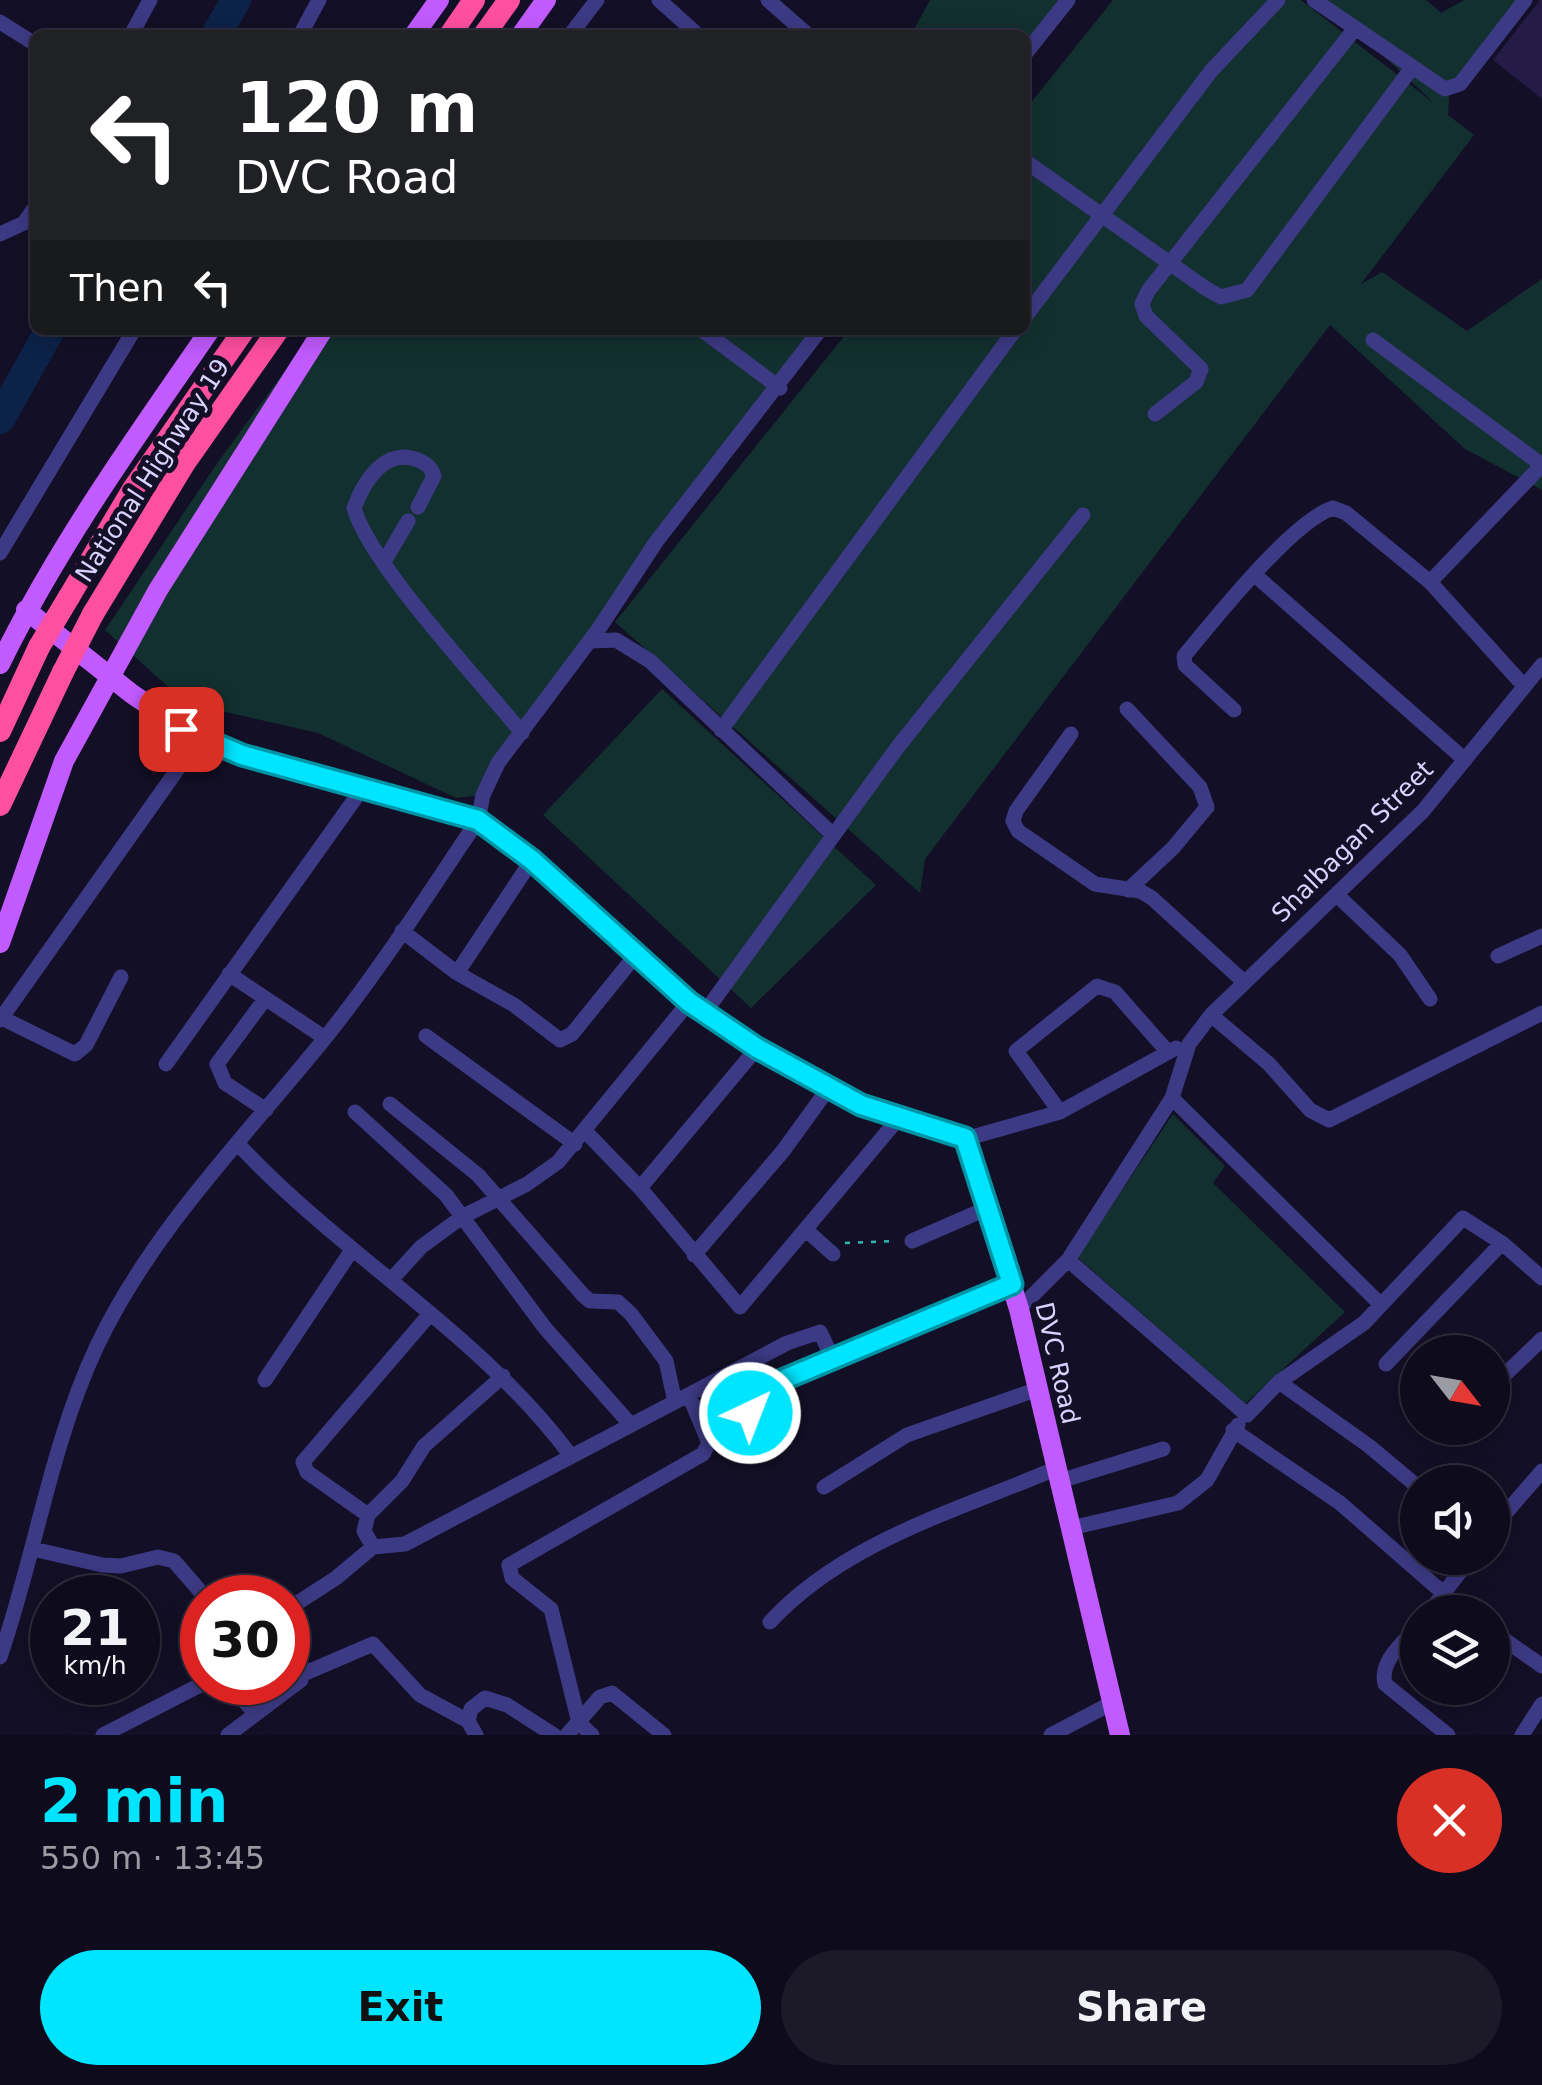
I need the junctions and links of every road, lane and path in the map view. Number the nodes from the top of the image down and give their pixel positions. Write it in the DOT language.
graph roads {
  1 [pos="150,0"];
  2 [pos="319,0"];
  3 [pos="439,0"];
  4 [pos="474,0"];
  5 [pos="509,0"];
  6 [pos="546,0"];
  7 [pos="597,0"];
  8 [pos="660,0"];
  9 [pos="768,0"];
  10 [pos="1068,0"];
  11 [pos="1278,0"];
  12 [pos="1314,0"];
  13 [pos="1525,0"];
  14 [pos="0,22"];
  15 [pos="134,30"];
  16 [pos="303,30"];
  17 [pos="418,30"];
  18 [pos="453,30"];
  19 [pos="488,30"];
  20 [pos="525,30"];
  21 [pos="574,30"];
  22 [pos="693,30"];
  23 [pos="802,30"];
  24 [pos="1354,31"];
  25 [pos="30,41"];
  26 [pos="1030,48"];
  27 [pos="1410,69"];
  28 [pos="1030,165"];
  29 [pos="30,214"];
  30 [pos="1102,216"];
  31 [pos="0,234"];
  32 [pos="1169,264"];
  33 [pos="1030,310"];
  34 [pos="131,335"];
  35 [pos="207,335"];
  36 [pos="240,335"];
  37 [pos="274,335"];
  38 [pos="320,335"];
  39 [pos="709,335"];
  40 [pos="814,335"];
  41 [pos="1011,335"];
  42 [pos="1373,340"];
  43 [pos="780,388"];
  44 [pos="1155,414"];
  45 [pos="418,507"];
  46 [pos="1083,514"];
  47 [pos="408,521"];
  48 [pos="0,552"];
  49 [pos="384,562"];
  50 [pos="1255,575"];
  51 [pos="1430,582"];
  52 [pos="26,610"];
  53 [pos="590,640"];
  54 [pos="0,664"];
  55 [pos="1542,665"];
  56 [pos="110,676"];
  57 [pos="1524,686"];
  58 [pos="1127,709"];
  59 [pos="1234,710"];
  60 [pos="720,730"];
  61 [pos="0,731"];
  62 [pos="522,733"];
  63 [pos="1072,734"];
  64 [pos="198,739"];
  65 [pos="1465,760"];
  66 [pos="362,789"];
  67 [pos="0,805"];
  68 [pos="478,820"];
  69 [pos="832,834"];
  70 [pos="532,860"];
  71 [pos="1128,890"];
  72 [pos="1339,896"];
  73 [pos="402,930"];
  74 [pos="1542,936"];
  75 [pos="0,943"];
  76 [pos="634,956"];
  77 [pos="1498,956"];
  78 [pos="457,973"];
  79 [pos="228,974"];
  80 [pos="121,977"];
  81 [pos="1243,981"];
  82 [pos="265,998"];
  83 [pos="1430,998"];
  84 [pos="697,1007"];
  85 [pos="1542,1013"];
  86 [pos="1211,1016"];
  87 [pos="1,1019"];
  88 [pos="426,1036"];
  89 [pos="325,1038"];
  90 [pos="1189,1044"];
  91 [pos="757,1048"];
  92 [pos="1167,1051"];
  93 [pos="166,1064"];
  94 [pos="828,1089"];
  95 [pos="1172,1098"];
  96 [pos="390,1104"];
  97 [pos="266,1110"];
  98 [pos="354,1112"];
  99 [pos="1060,1112"];
  100 [pos="898,1119"];
  101 [pos="581,1138"];
  102 [pos="965,1138"];
  103 [pos="237,1144"];
  104 [pos="640,1188"];
  105 [pos="500,1198"];
  106 [pos="990,1207"];
  107 [pos="462,1217"];
  108 [pos="806,1230"];
  109 [pos="912,1241"];
  110 [pos="1502,1243"];
  111 [pos="352,1250"];
  112 [pos="833,1254"];
  113 [pos="694,1256"];
  114 [pos="1068,1260"];
  115 [pos="1542,1278"];
  116 [pos="391,1280"];
  117 [pos="1012,1284"];
  118 [pos="1380,1303"];
  119 [pos="1020,1309"];
  120 [pos="430,1314"];
  121 [pos="1542,1339"];
  122 [pos="833,1358"];
  123 [pos="1386,1364"];
  124 [pos="1510,1370"];
  125 [pos="503,1376"];
  126 [pos="266,1380"];
  127 [pos="1278,1382"];
  128 [pos="1038,1388"];
  129 [pos="682,1398"];
  130 [pos="1247,1415"];
  131 [pos="631,1424"];
  132 [pos="1233,1430"];
  133 [pos="766,1446"];
  134 [pos="1163,1449"];
  135 [pos="571,1456"];
  136 [pos="1542,1471"];
  137 [pos="1400,1472"];
  138 [pos="1058,1475"];
  139 [pos="824,1488"];
  140 [pos="1510,1507"];
  141 [pos="368,1515"];
  142 [pos="1070,1528"];
  143 [pos="373,1546"];
  144 [pos="33,1549"];
  145 [pos="186,1575"];
  146 [pos="310,1595"];
  147 [pos="1441,1595"];
  148 [pos="770,1622"];
  149 [pos="1510,1644"];
  150 [pos="1400,1650"];
  151 [pos="0,1657"];
  152 [pos="1542,1666"];
  153 [pos="310,1671"];
  154 [pos="180,1695"];
  155 [pos="1400,1698"];
  156 [pos="1112,1703"];
  157 [pos="1542,1704"];
  158 [pos="247,1705"];
  159 [pos="264,1705"];
  160 [pos="1410,1705"];
  161 [pos="254,1713"];
  162 [pos="472,1728"];
  163 [pos="573,1729"];
  164 [pos="103,1735"];
  165 [pos="228,1735"];
  166 [pos="554,1735"];
  167 [pos="592,1735"];
  168 [pos="664,1735"];
  169 [pos="1051,1735"];
  170 [pos="1120,1735"];
  171 [pos="1448,1735"];
  172 [pos="1522,1735"];
  1 -- 15 [label="street"];
  2 -- 16 [label="street"];
  3 -- 17 [label="main road"];
  4 -- 18 [label="highway"];
  5 -- 19 [label="highway"];
  6 -- 20 [label="main road"];
  7 -- 21 [label="street"];
  8 -- 22 [label="street"];
  9 -- 23 [label="street"];
  10 -- 26 [label="street"];
  11 -- 30 [label="street"];
  12 -- 24 [label="street"];
  13 -- 27 [label="street"];
  14 -- 25 [label="street"];
  24 -- 27 [label="street"];
  24 -- 32 [label="street"];
  27 -- 32 [label="street"];
  28 -- 30 [label="street"];
  29 -- 31 [label="street"];
  30 -- 32 [label="street"];
  30 -- 33 [label="street"];
  32 -- 44 [label="street"];
  34 -- 48 [label="street"];
  35 -- 52 [label="main road"];
  36 -- 61 [label="highway, bridge"];
  37 -- 67 [label="highway, National Highway 19, bridge"];
  38 -- 56 [label="main road"];
  39 -- 43 [label="street"];
  40 -- 43 [label="street"];
  41 -- 60 [label="street"];
  42 -- 51 [label="street"];
  43 -- 53 [label="street"];
  45 -- 49 [label="street"];
  46 -- 69 [label="street"];
  47 -- 49 [label="street"];
  49 -- 62 [label="street"];
  50 -- 51 [label="street"];
  50 -- 59 [label="street"];
  50 -- 65 [label="street"];
  51 -- 57 [label="street"];
  52 -- 54 [label="main road"];
  52 -- 56 [label="main road"];
  53 -- 60 [label="street"];
  53 -- 62 [label="street"];
  55 -- 57 [label="street, Shalbagan Street"];
  56 -- 64 [label="main road"];
  56 -- 75 [label="main road"];
  57 -- 65 [label="street, Shalbagan Street"];
  58 -- 71 [label="street"];
  60 -- 69 [label="street"];
  62 -- 68 [label="street"];
  63 -- 71 [label="street"];
  64 -- 66 [label="main road"];
  64 -- 87 [label="street"];
  65 -- 72 [label="street, Shalbagan Street"];
  66 -- 68 [label="main road"];
  66 -- 79 [label="street"];
  68 -- 70 [label="main road"];
  68 -- 73 [label="street"];
  69 -- 84 [label="street"];
  70 -- 76 [label="main road"];
  70 -- 78 [label="street"];
  71 -- 81 [label="street"];
  72 -- 81 [label="street, Shalbagan Street"];
  72 -- 83 [label="street"];
  73 -- 78 [label="street"];
  73 -- 89 [label="street"];
  74 -- 77 [label="street"];
  76 -- 78 [label="street"];
  76 -- 84 [label="main road"];
  79 -- 82 [label="street"];
  79 -- 93 [label="street"];
  80 -- 87 [label="street"];
  81 -- 86 [label="street, Shalbagan Street"];
  82 -- 89 [label="street"];
  82 -- 97 [label="street"];
  84 -- 91 [label="main road"];
  84 -- 101 [label="street"];
  85 -- 86 [label="street"];
  86 -- 90 [label="street, Shalbagan Street"];
  88 -- 101 [label="street"];
  89 -- 97 [label="street"];
  90 -- 92 [label="street"];
  90 -- 95 [label="street"];
  91 -- 94 [label="main road"];
  91 -- 104 [label="street"];
  92 -- 99 [label="street"];
  92 -- 99 [label="street"];
  94 -- 100 [label="main road"];
  94 -- 113 [label="street"];
  95 -- 114 [label="street"];
  95 -- 118 [label="street"];
  96 -- 105 [label="street"];
  97 -- 103 [label="street"];
  98 -- 107 [label="street"];
  99 -- 102 [label="street"];
  100 -- 102 [label="main road"];
  100 -- 108 [label="street"];
  101 -- 104 [label="street"];
  101 -- 105 [label="street"];
  102 -- 106 [label="main road, DVC Road"];
  103 -- 111 [label="street"];
  103 -- 144 [label="street"];
  104 -- 113 [label="street"];
  105 -- 107 [label="street"];
  105 -- 129 [label="street"];
  106 -- 109 [label="street"];
  106 -- 117 [label="main road, DVC Road"];
  107 -- 116 [label="street"];
  107 -- 131 [label="street"];
  108 -- 112 [label="street"];
  108 -- 113 [label="street"];
  109 -- 112 [label="path"];
  110 -- 115 [label="street"];
  110 -- 118 [label="street"];
  110 -- 123 [label="street"];
  111 -- 116 [label="street"];
  111 -- 126 [label="street"];
  114 -- 119 [label="street"];
  114 -- 130 [label="street"];
  116 -- 120 [label="street"];
  117 -- 119 [label="main road, DVC Road"];
  117 -- 122 [label="street"];
  118 -- 127 [label="street"];
  119 -- 128 [label="main road, DVC Road"];
  120 -- 125 [label="street"];
  120 -- 141 [label="street"];
  121 -- 124 [label="street"];
  122 -- 129 [label="street"];
  122 -- 133 [label="street"];
  125 -- 135 [label="street"];
  125 -- 141 [label="street"];
  127 -- 130 [label="street"];
  127 -- 137 [label="street"];
  128 -- 138 [label="main road, DVC Road"];
  128 -- 139 [label="street"];
  129 -- 131 [label="street"];
  129 -- 163 [label="street"];
  130 -- 132 [label="street"];
  131 -- 135 [label="street"];
  132 -- 142 [label="street"];
  132 -- 147 [label="street"];
  134 -- 138 [label="street"];
  135 -- 143 [label="street"];
  136 -- 140 [label="street"];
  138 -- 142 [label="main road, DVC Road"];
  138 -- 148 [label="street"];
  141 -- 143 [label="street"];
  142 -- 156 [label="main road, DVC Road"];
  143 -- 146 [label="street"];
  144 -- 145 [label="street"];
  144 -- 151 [label="street"];
  149 -- 152 [label="street"];
  150 -- 155 [label="street"];
  153 -- 162 [label="street"];
  154 -- 164 [label="street"];
  156 -- 169 [label="street"];
  156 -- 170 [label="main road, DVC Road"];
  157 -- 172 [label="street"];
  158 -- 161 [label="street"];
  159 -- 161 [label="street"];
  160 -- 171 [label="street"];
  161 -- 165 [label="street"];
  162 -- 166 [label="street"];
  163 -- 167 [label="street"];
  163 -- 168 [label="street"];
}
